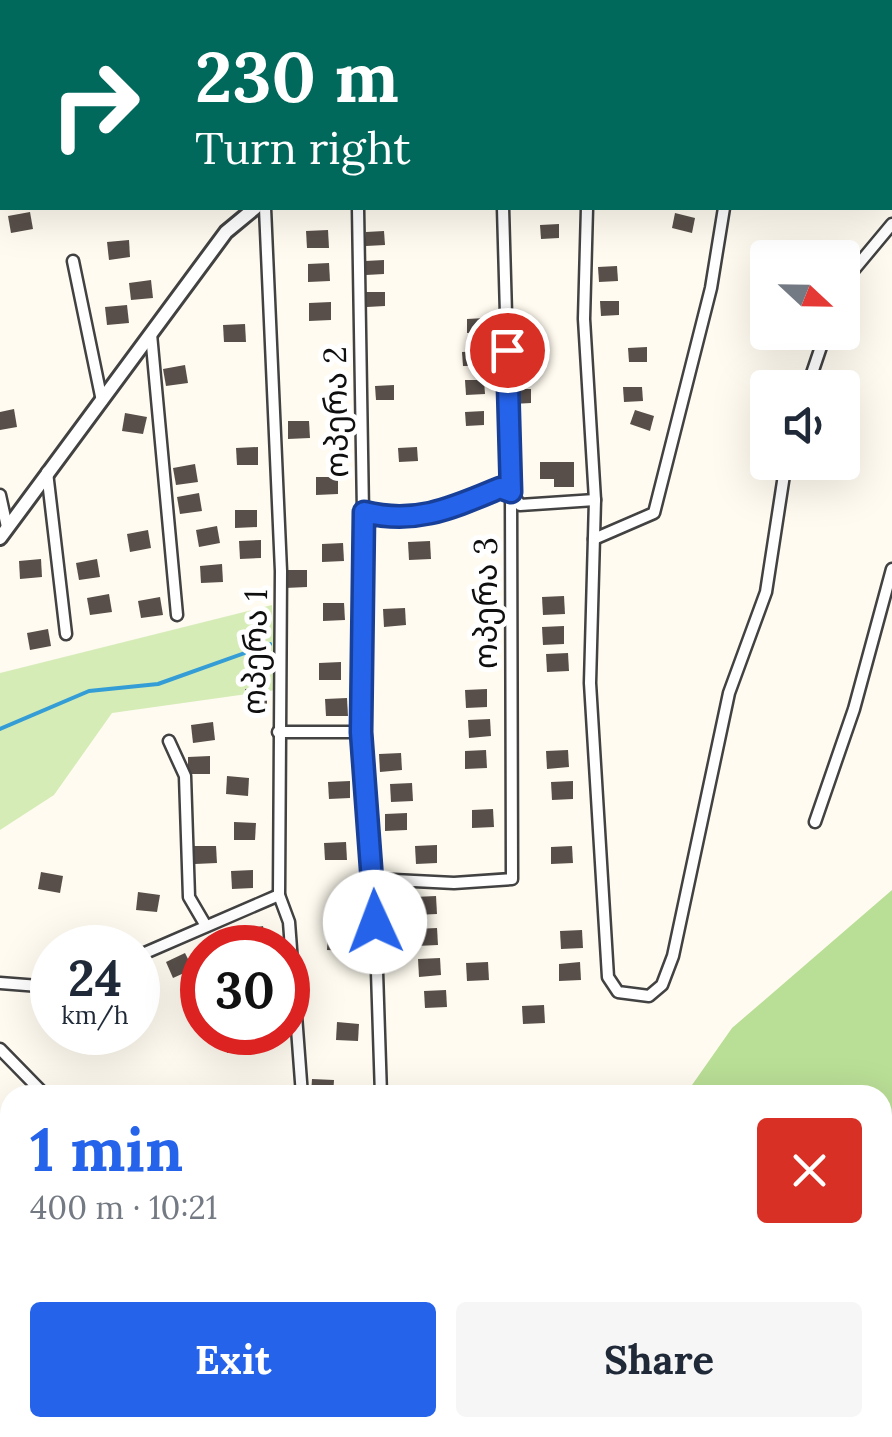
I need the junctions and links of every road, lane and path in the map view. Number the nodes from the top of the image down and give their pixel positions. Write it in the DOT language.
graph roads {
  1 [pos="253,210"];
  2 [pos="265,210"];
  3 [pos="358,210"];
  4 [pos="503,210"];
  5 [pos="587,210"];
  6 [pos="724,210"];
  7 [pos="892,224"];
  8 [pos="73,261"];
  9 [pos="860,262"];
  10 [pos="151,334"];
  11 [pos="102,401"];
  12 [pos="48,472"];
  13 [pos="783,480"];
  14 [pos="511,492"];
  15 [pos="0,495"];
  16 [pos="596,500"];
  17 [pos="364,512"];
  18 [pos="4,533"];
  19 [pos="594,539"];
  20 [pos="892,568"];
  21 [pos="177,615"];
  22 [pos="66,634"];
  23 [pos="278,732"];
  24 [pos="361,732"];
  25 [pos="169,740"];
  26 [pos="815,822"];
  27 [pos="374,880"];
  28 [pos="279,895"];
  29 [pos="205,925"];
  30 [pos="208,925"];
  31 [pos="0,982"];
  32 [pos="30,985"];
  33 [pos="0,1049"];
  34 [pos="35,1085"];
  35 [pos="301,1085"];
  36 [pos="381,1085"];
  1 -- 10 [label="street"];
  2 -- 23 [label="street, ოპერა 1"];
  3 -- 17 [label="street, ოპერა 2"];
  4 -- 14 [label="street, ოპერა 3"];
  5 -- 16 [label="street"];
  6 -- 19 [label="street"];
  7 -- 9 [label="street"];
  8 -- 11 [label="street"];
  10 -- 11 [label="street"];
  10 -- 21 [label="street"];
  11 -- 12 [label="street"];
  12 -- 18 [label="street"];
  12 -- 22 [label="street"];
  13 -- 19 [label="street"];
  14 -- 16 [label="street"];
  14 -- 17 [label="street"];
  14 -- 27 [label="street, ოპერა 3"];
  15 -- 18 [label="street"];
  16 -- 19 [label="street"];
  17 -- 24 [label="street, ოპერა 2"];
  20 -- 26 [label="street"];
  23 -- 24 [label="street"];
  23 -- 28 [label="street, ოპერა 1"];
  24 -- 27 [label="street, ოპერა 2"];
  25 -- 29 [label="street"];
  27 -- 36 [label="street, ოპერა 2"];
  28 -- 30 [label="street"];
  28 -- 35 [label="street, ოპერა 1"];
  31 -- 32 [label="street"];
  33 -- 34 [label="street"];
}
